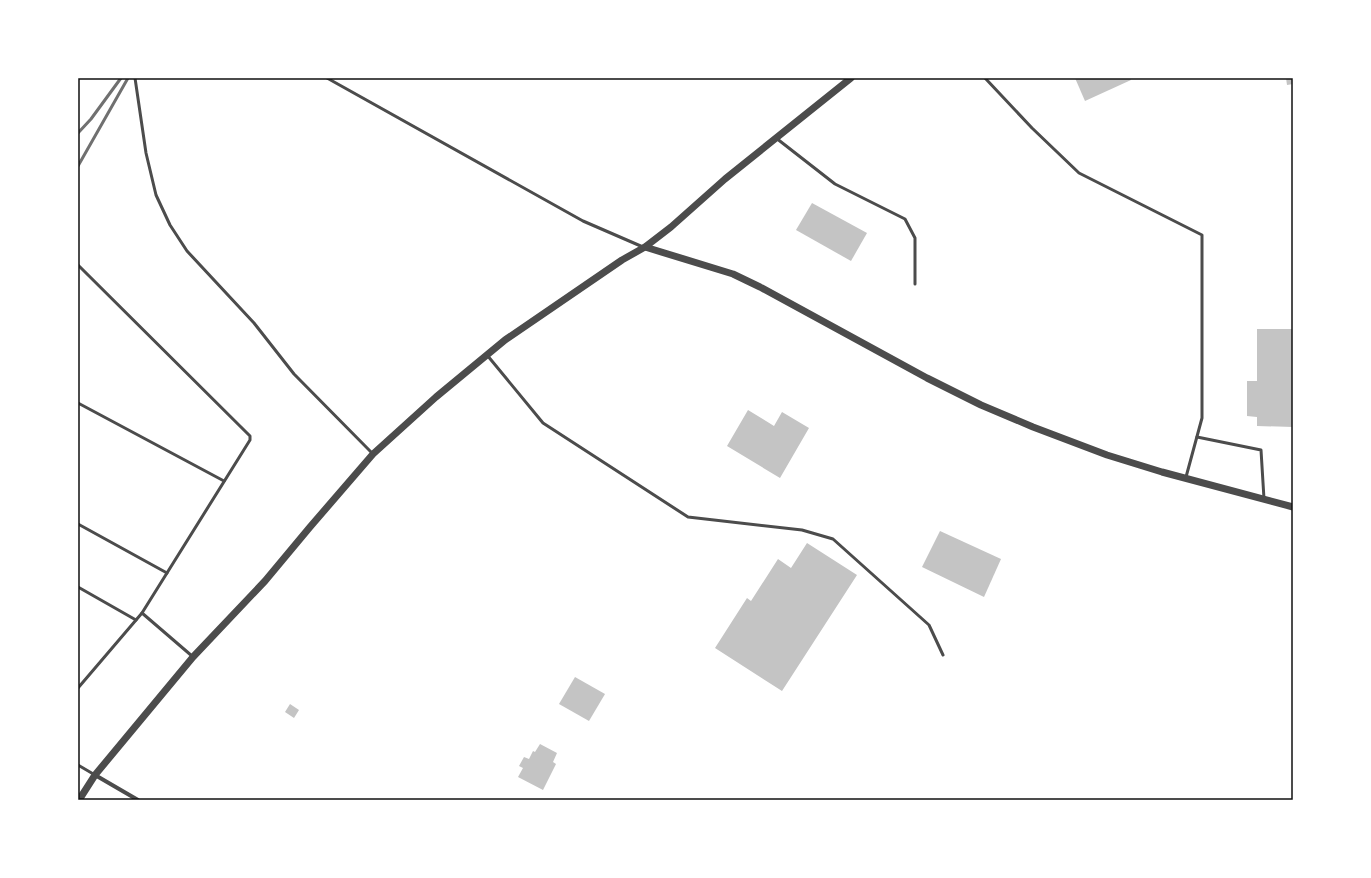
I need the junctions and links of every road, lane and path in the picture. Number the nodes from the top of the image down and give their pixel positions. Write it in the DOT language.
graph roads {
  1 [pos="135,78"];
  2 [pos="327,78"];
  3 [pos="851,78"];
  4 [pos="985,78"];
  5 [pos="776,138"];
  6 [pos="645,247"];
  7 [pos="78,265"];
  8 [pos="915,284"];
  9 [pos="487,355"];
  10 [pos="78,403"];
  11 [pos="1197,437"];
  12 [pos="373,454"];
  13 [pos="1186,478"];
  14 [pos="224,481"];
  15 [pos="1264,499"];
  16 [pos="1293,507"];
  17 [pos="78,524"];
  18 [pos="167,573"];
  19 [pos="78,587"];
  20 [pos="142,613"];
  21 [pos="136,620"];
  22 [pos="942,655"];
  23 [pos="193,657"];
  24 [pos="78,688"];
  25 [pos="78,765"];
  26 [pos="95,775"];
  27 [pos="79,800"];
  28 [pos="138,800"];
  1 -- 12 [label="lane"];
  2 -- 6 [label="lane"];
  3 -- 5 [label="street"];
  4 -- 11 [label="lane"];
  5 -- 6 [label="street"];
  5 -- 8 [label="lane"];
  6 -- 9 [label="street"];
  6 -- 13 [label="street"];
  7 -- 14 [label="lane"];
  9 -- 12 [label="street"];
  9 -- 22 [label="lane"];
  10 -- 14 [label="lane"];
  11 -- 13 [label="lane"];
  11 -- 15 [label="lane"];
  12 -- 23 [label="street"];
  13 -- 15 [label="street"];
  14 -- 18 [label="lane"];
  15 -- 16 [label="street"];
  17 -- 18 [label="lane"];
  18 -- 20 [label="lane"];
  19 -- 21 [label="lane"];
  20 -- 21 [label="lane"];
  20 -- 23 [label="lane"];
  21 -- 24 [label="lane"];
  23 -- 26 [label="street"];
  25 -- 26 [label="lane"];
  26 -- 27 [label="street"];
  26 -- 28 [label="street"];
}
